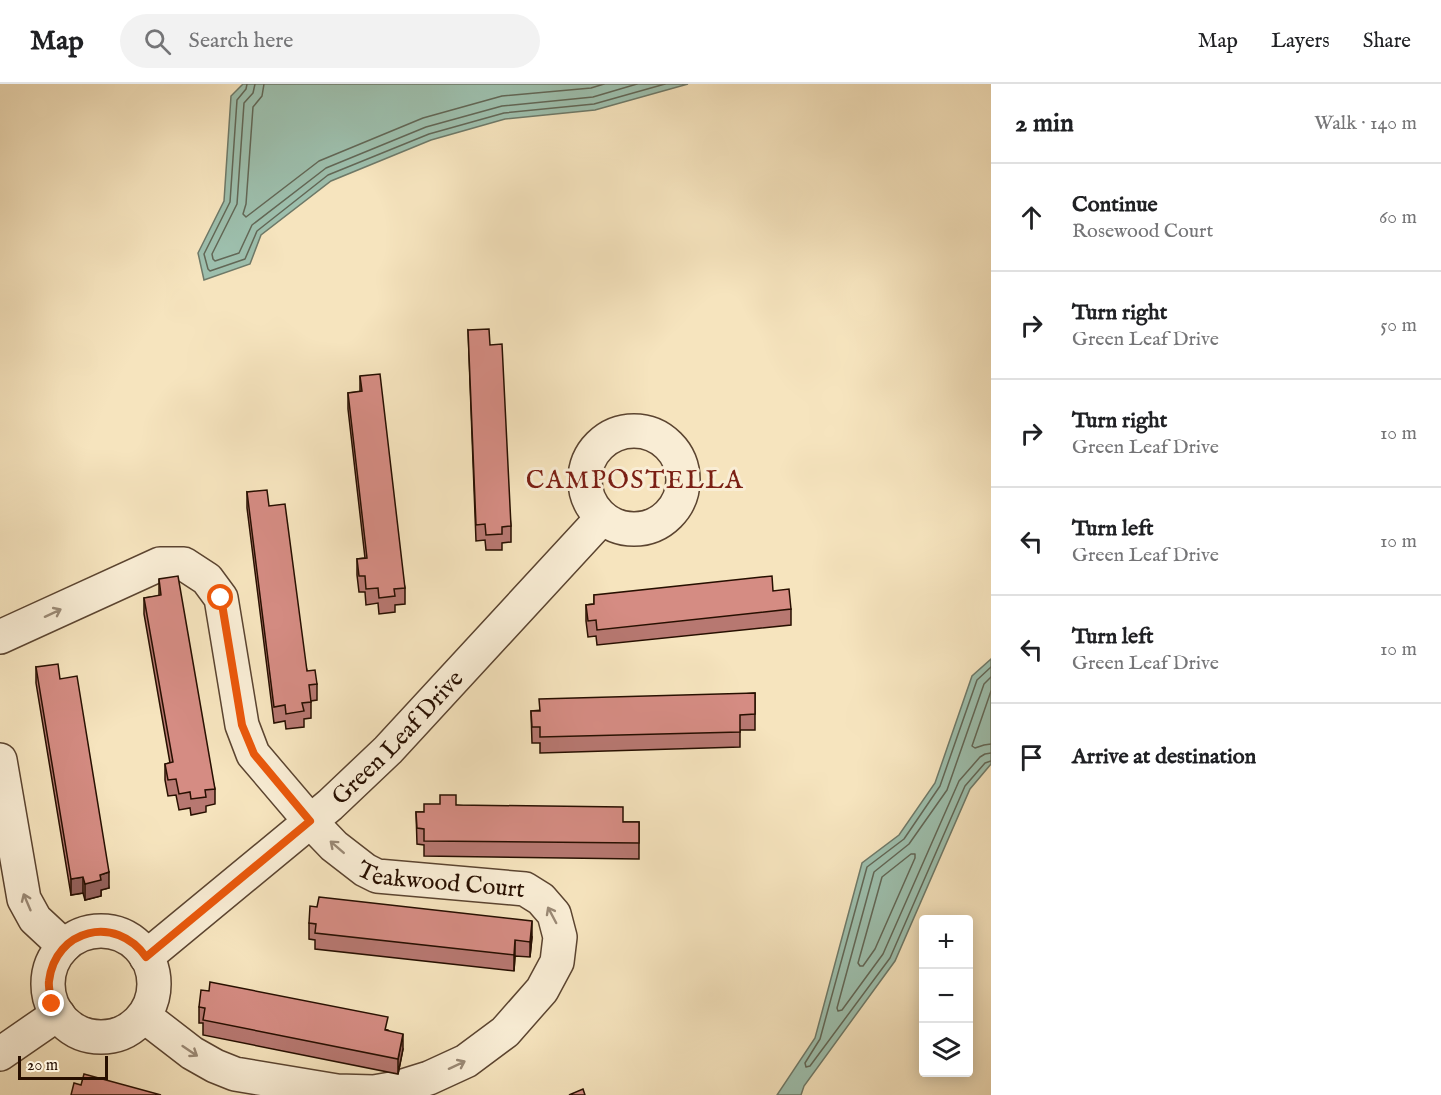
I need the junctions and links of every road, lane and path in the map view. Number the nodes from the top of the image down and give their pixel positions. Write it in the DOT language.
graph roads {
  1 [pos="602,518"];
  2 [pos="0,638"];
  3 [pos="0,760"];
  4 [pos="310,821"];
  5 [pos="64,946"];
  6 [pos="146,957"];
  7 [pos="58,1014"];
  8 [pos="144,1016"];
  9 [pos="0,1054"];
  1 -- 4 [label="street, Green Leaf Drive"];
  2 -- 4 [label="street, Teakwood Court, one-way"];
  5 -- 3 [label="street, one-way"];
  4 -- 6 [label="street, Green Leaf Drive"];
  8 -- 4 [label="street, Teakwood Court, one-way"];
  5 -- 6 [label="street"];
  5 -- 7 [label="street"];
  6 -- 8 [label="street"];
  7 -- 8 [label="street"];
  7 -- 9 [label="street"];
}
